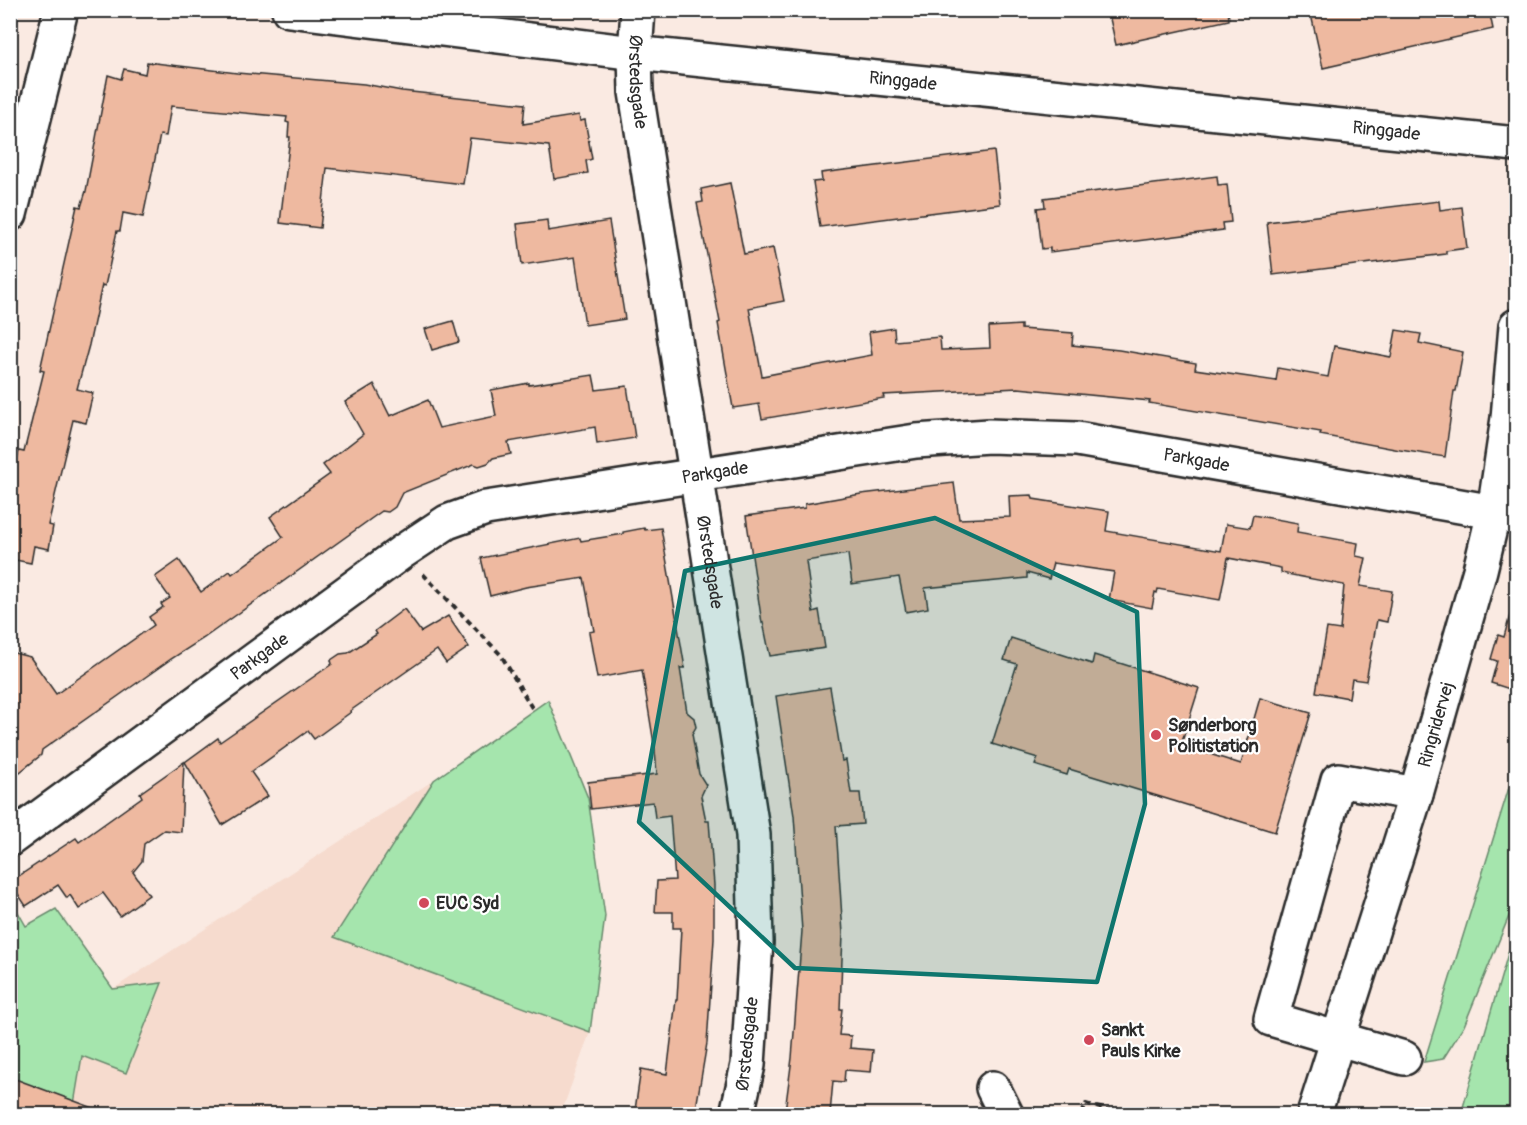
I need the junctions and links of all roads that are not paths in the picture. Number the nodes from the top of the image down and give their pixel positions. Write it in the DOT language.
graph roads {
  1 [pos="61,10"];
  2 [pos="289,10"];
  3 [pos="638,10"];
  4 [pos="635,52"];
  5 [pos="1516,144"];
  6 [pos="10,214"];
  7 [pos="1516,326"];
  8 [pos="695,476"];
  9 [pos="1505,515"];
  10 [pos="1416,794"];
  11 [pos="10,839"];
  12 [pos="1338,1038"];
  13 [pos="1404,1058"];
  14 [pos="737,1114"];
  15 [pos="1314,1114"];
  1 -- 6 [label="street"];
  2 -- 4 [label="street, Ringgade"];
  3 -- 4 [label="street, Ørstedsgade"];
  4 -- 5 [label="street, Ringgade"];
  4 -- 8 [label="street, Ørstedsgade"];
  7 -- 9 [label="street, Ringridervej"];
  8 -- 9 [label="street, Parkgade"];
  8 -- 11 [label="street, Parkgade"];
  8 -- 14 [label="street, Ørstedsgade"];
  9 -- 10 [label="street, Ringridervej"];
  10 -- 12 [label="street, Ringridervej"];
  10 -- 12 [label="street"];
  12 -- 13 [label="street"];
  12 -- 15 [label="street, Ringridervej"];
}
